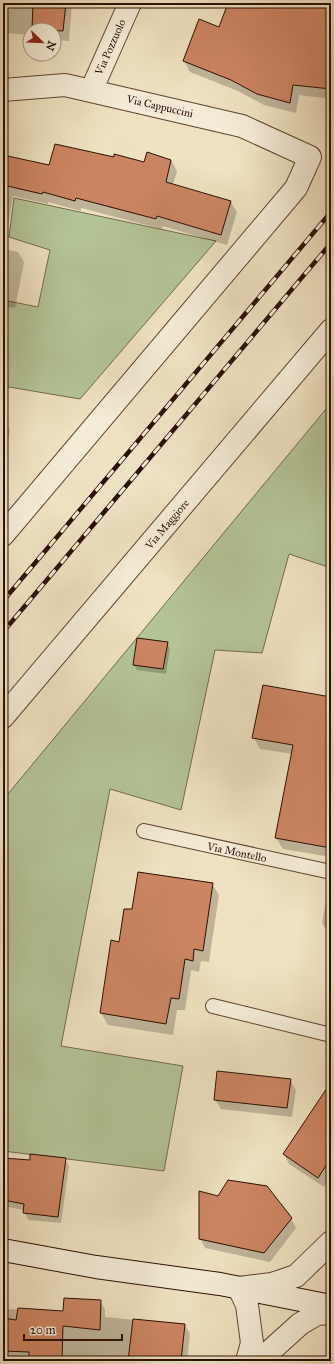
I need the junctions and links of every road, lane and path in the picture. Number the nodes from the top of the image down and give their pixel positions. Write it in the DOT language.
graph roads {
  1 [pos="130,3"];
  2 [pos="3,90"];
  3 [pos="91,91"];
  4 [pos="331,330"];
  5 [pos="3,535"];
  6 [pos="3,717"];
  7 [pos="144,831"];
  8 [pos="331,872"];
  9 [pos="213,1006"];
  10 [pos="331,1035"];
  11 [pos="331,1242"];
  12 [pos="3,1250"];
  13 [pos="239,1288"];
  14 [pos="331,1306"];
  15 [pos="331,1313"];
  16 [pos="247,1361"];
  17 [pos="259,1361"];
  1 -- 3 [label="street, Via Pozzuolo"];
  2 -- 3 [label="street, Via Cappuccini"];
  3 -- 5 [label="street, Via Cappuccini"];
  4 -- 6 [label="street, Via Maggiore"];
  7 -- 8 [label="lane, Via Montello"];
  9 -- 10 [label="lane"];
  11 -- 13 [label="street"];
  12 -- 13 [label="street"];
  13 -- 14 [label="street"];
  13 -- 16 [label="street"];
  15 -- 17 [label="street"];
}
